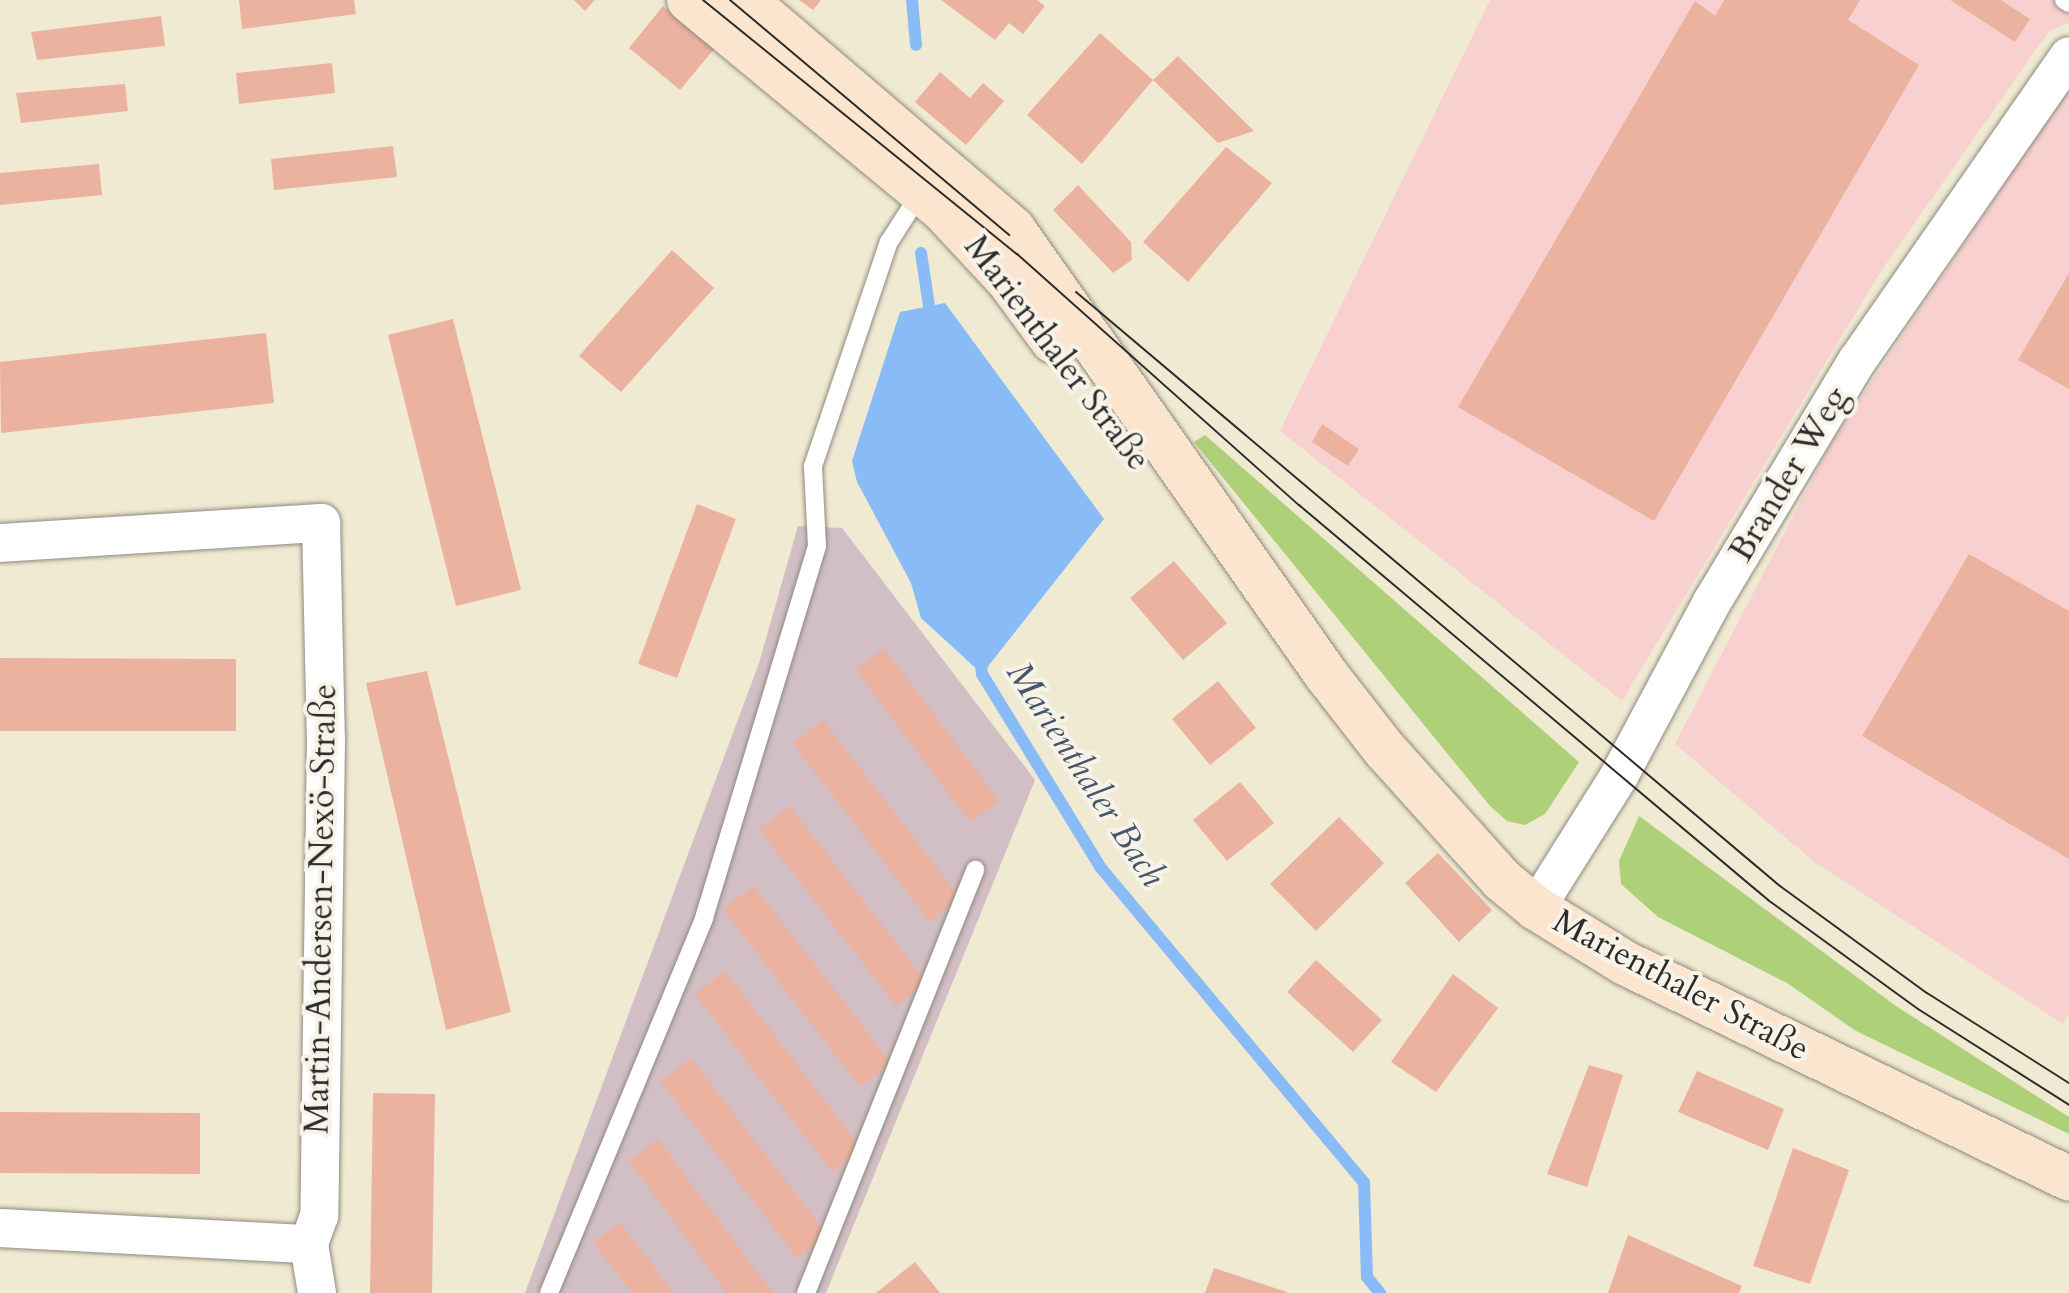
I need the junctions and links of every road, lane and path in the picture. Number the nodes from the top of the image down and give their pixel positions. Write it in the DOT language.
graph roads {
  1 [pos="689,0"];
  2 [pos="2064,0"];
  3 [pos="2069,3"];
  4 [pos="746,10"];
  5 [pos="2069,56"];
  6 [pos="932,179"];
  7 [pos="0,543"];
  8 [pos="975,870"];
  9 [pos="1536,908"];
  10 [pos="2069,1179"];
  11 [pos="0,1228"];
  12 [pos="309,1244"];
  13 [pos="317,1293"];
  14 [pos="549,1293"];
  15 [pos="806,1293"];
  1 -- 4 [label="main road, Marienthaler Straße"];
  2 -- 3 [label="lane"];
  4 -- 6 [label="main road, Marienthaler Straße"];
  5 -- 9 [label="street, Brander Weg"];
  6 -- 9 [label="main road, Marienthaler Straße"];
  6 -- 14 [label="lane"];
  7 -- 12 [label="street, Martin-Andersen-Nexö-Straße"];
  8 -- 15 [label="lane"];
  9 -- 10 [label="main road, Marienthaler Straße"];
  11 -- 12 [label="street"];
  12 -- 13 [label="street, Martin-Andersen-Nexö-Straße"];
}
